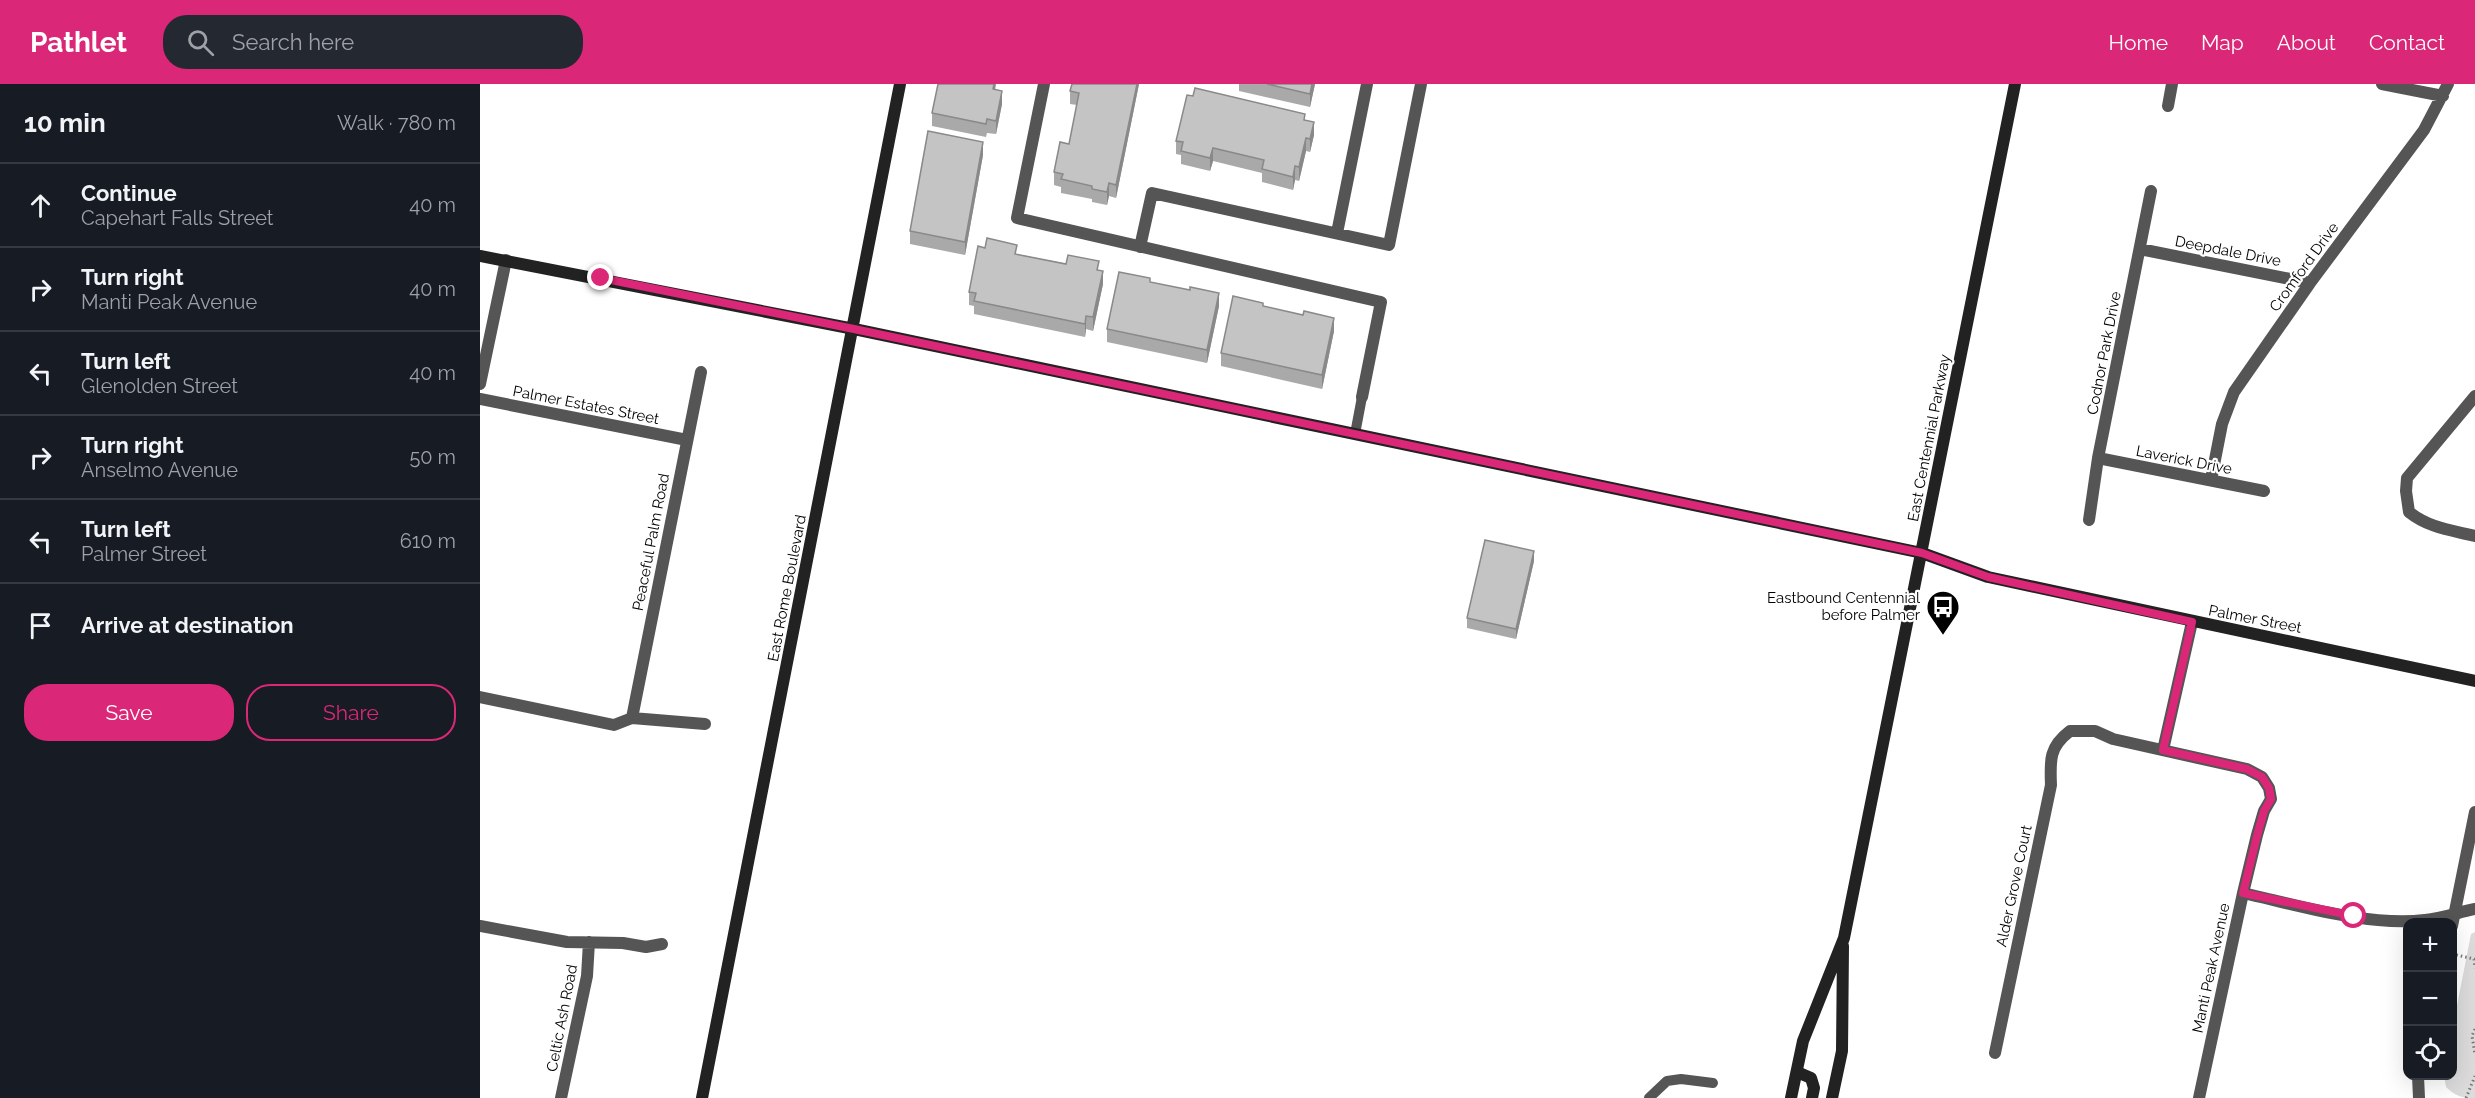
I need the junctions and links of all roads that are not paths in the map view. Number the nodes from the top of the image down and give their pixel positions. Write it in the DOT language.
graph roads {
  1 [pos="900,84"];
  2 [pos="1044,84"];
  3 [pos="1367,84"];
  4 [pos="1421,84"];
  5 [pos="2015,84"];
  6 [pos="2172,84"];
  7 [pos="2382,84"];
  8 [pos="2448,84"];
  9 [pos="2443,96"];
  10 [pos="2168,106"];
  11 [pos="2151,191"];
  12 [pos="1336,233"];
  13 [pos="1140,247"];
  14 [pos="2140,249"];
  15 [pos="480,256"];
  16 [pos="506,260"];
  17 [pos="2310,283"];
  18 [pos="854,329"];
  19 [pos="700,372"];
  20 [pos="480,384"];
  21 [pos="2475,396"];
  22 [pos="1362,397"];
  23 [pos="480,399"];
  24 [pos="1355,434"];
  25 [pos="687,440"];
  26 [pos="2098,458"];
  27 [pos="2211,480"];
  28 [pos="2264,490"];
  29 [pos="2088,520"];
  30 [pos="2475,536"];
  31 [pos="1922,553"];
  32 [pos="2192,622"];
  33 [pos="2475,681"];
  34 [pos="480,697"];
  35 [pos="632,718"];
  36 [pos="705,724"];
  37 [pos="2163,750"];
  38 [pos="2475,812"];
  39 [pos="2243,893"];
  40 [pos="2475,909"];
  41 [pos="2455,913"];
  42 [pos="2454,918"];
  43 [pos="480,926"];
  44 [pos="1844,938"];
  45 [pos="589,942"];
  46 [pos="662,944"];
  47 [pos="1995,1053"];
  48 [pos="1797,1072"];
  49 [pos="2418,1080"];
  50 [pos="1713,1083"];
  51 [pos="561,1098"];
  52 [pos="702,1098"];
  53 [pos="1648,1098"];
  54 [pos="1791,1098"];
  55 [pos="1812,1098"];
  56 [pos="1832,1098"];
  57 [pos="2199,1098"];
  58 [pos="2419,1098"];
  1 -- 18 [label="street, East Rome Boulevard"];
  2 -- 13 [label="street"];
  3 -- 12 [label="street"];
  4 -- 12 [label="street"];
  5 -- 31 [label="street, East Centennial Parkway"];
  6 -- 10 [label="street"];
  7 -- 9 [label="street"];
  8 -- 9 [label="street, Cromford Drive"];
  9 -- 17 [label="street, Cromford Drive"];
  11 -- 14 [label="street, Codnor Park Drive"];
  12 -- 13 [label="street"];
  13 -- 22 [label="street"];
  14 -- 17 [label="street, Deepdale Drive"];
  14 -- 26 [label="street, Codnor Park Drive"];
  15 -- 16 [label="street, Palmer Street"];
  16 -- 18 [label="street, Palmer Street"];
  16 -- 20 [label="street"];
  17 -- 27 [label="street, Cromford Drive"];
  18 -- 24 [label="street, Palmer Street"];
  18 -- 52 [label="street, East Rome Boulevard"];
  19 -- 25 [label="street, Peaceful Palm Road"];
  21 -- 30 [label="street"];
  22 -- 24 [label="lane"];
  23 -- 25 [label="street, Palmer Estates Street"];
  24 -- 31 [label="street, Palmer Street"];
  25 -- 35 [label="street, Peaceful Palm Road"];
  26 -- 27 [label="street, Laverick Drive"];
  26 -- 29 [label="street, Codnor Park Drive"];
  27 -- 28 [label="street, Laverick Drive"];
  31 -- 32 [label="street, Palmer Street"];
  31 -- 44 [label="street, East Centennial Parkway"];
  32 -- 33 [label="street, Palmer Street"];
  32 -- 37 [label="street"];
  34 -- 35 [label="street"];
  35 -- 36 [label="street"];
  37 -- 39 [label="street, Manti Peak Avenue"];
  37 -- 47 [label="street, Alder Grove Court"];
  38 -- 41 [label="street"];
  39 -- 41 [label="street"];
  39 -- 57 [label="street, Manti Peak Avenue"];
  40 -- 41 [label="street"];
  41 -- 42 [label="street"];
  43 -- 45 [label="street"];
  44 -- 48 [label="street, East Centennial Parkway"];
  44 -- 56 [label="street, East Centennial Parkway"];
  45 -- 46 [label="street"];
  45 -- 51 [label="street, Celtic Ash Road"];
  48 -- 54 [label="street, East Centennial Parkway"];
  48 -- 55 [label="street"];
  49 -- 58 [label="street"];
  50 -- 53 [label="lane"];
}
